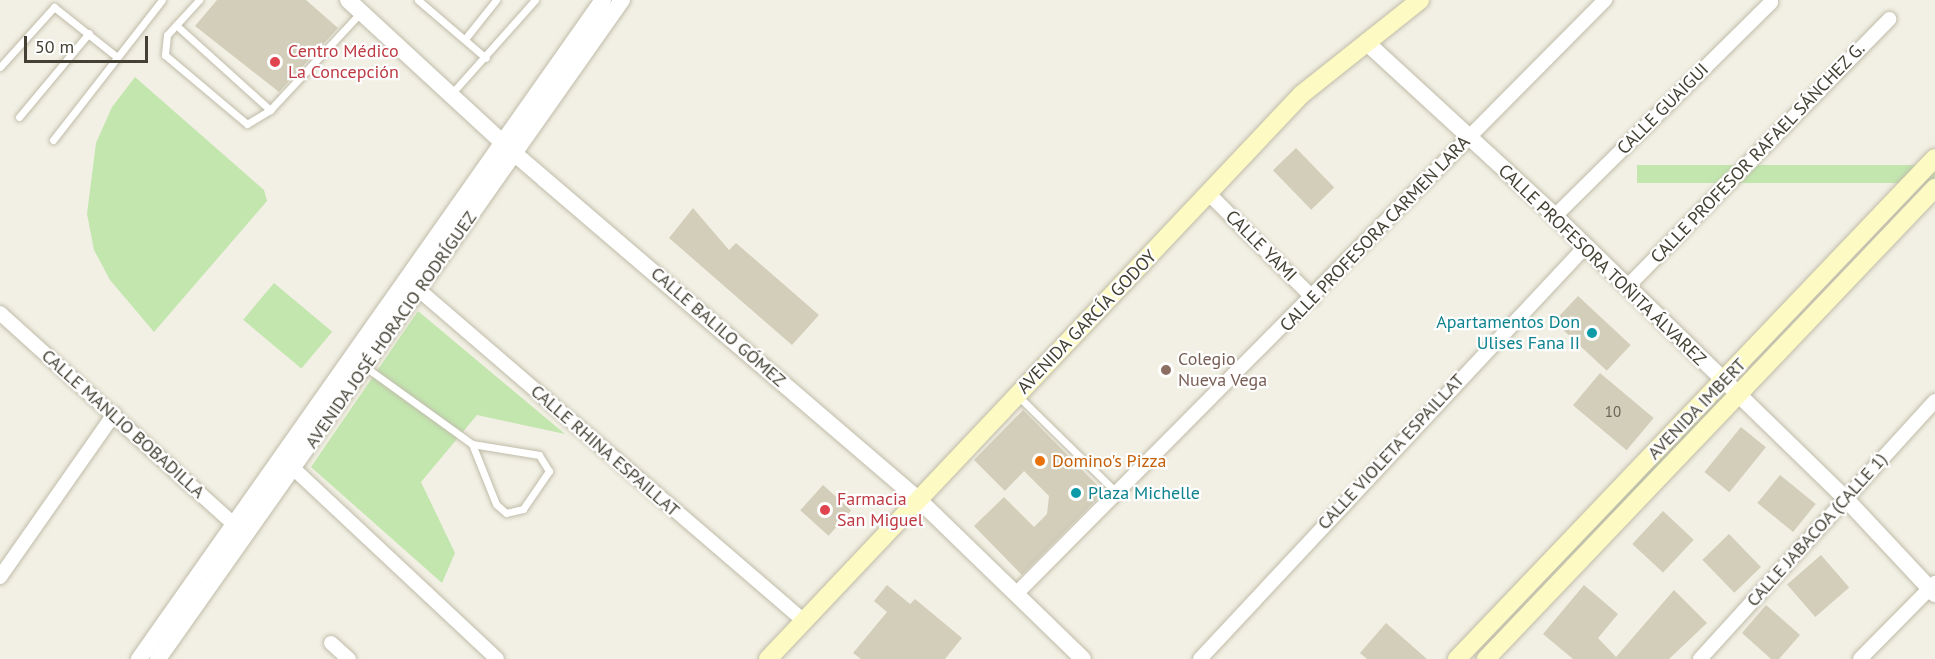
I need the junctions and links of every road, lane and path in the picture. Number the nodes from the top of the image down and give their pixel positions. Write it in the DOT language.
graph roads {
  1 [pos="162,0"];
  2 [pos="199,0"];
  3 [pos="348,0"];
  4 [pos="418,0"];
  5 [pos="496,0"];
  6 [pos="535,0"];
  7 [pos="603,0"];
  8 [pos="622,0"];
  9 [pos="1420,0"];
  10 [pos="1605,0"];
  11 [pos="1771,2"];
  12 [pos="362,12"];
  13 [pos="1889,19"];
  14 [pos="176,25"];
  15 [pos="89,33"];
  16 [pos="465,39"];
  17 [pos="1365,42"];
  18 [pos="117,57"];
  19 [pos="486,58"];
  20 [pos="0,67"];
  21 [pos="453,92"];
  22 [pos="270,110"];
  23 [pos="19,117"];
  24 [pos="1470,138"];
  25 [pos="53,140"];
  26 [pos="509,149"];
  27 [pos="1935,158"];
  28 [pos="1935,188"];
  29 [pos="1209,194"];
  30 [pos="1555,216"];
  31 [pos="1585,248"];
  32 [pos="413,285"];
  33 [pos="1627,287"];
  34 [pos="1313,298"];
  35 [pos="0,314"];
  36 [pos="364,366"];
  37 [pos="1729,389"];
  38 [pos="1017,395"];
  39 [pos="1935,401"];
  40 [pos="114,414"];
  41 [pos="472,444"];
  42 [pos="292,468"];
  43 [pos="1119,495"];
  44 [pos="1846,499"];
  45 [pos="920,500"];
  46 [pos="239,529"];
  47 [pos="0,577"];
  48 [pos="1933,588"];
  49 [pos="1016,594"];
  50 [pos="804,621"];
  51 [pos="331,642"];
  52 [pos="1463,657"];
  53 [pos="139,659"];
  54 [pos="158,659"];
  55 [pos="349,659"];
  56 [pos="497,659"];
  57 [pos="768,659"];
  58 [pos="1083,659"];
  59 [pos="1200,659"];
  60 [pos="1486,659"];
  61 [pos="1700,659"];
  62 [pos="1860,659"];
  1 -- 18 [label="lane"];
  2 -- 14 [label="lane"];
  3 -- 12 [label="street, CALLE BALILO GÓMEZ"];
  4 -- 16 [label="lane"];
  5 -- 16 [label="lane"];
  6 -- 19 [label="lane"];
  7 -- 26 [label="street, AVENIDA JOSÉ HORACIO RODRÍGUEZ"];
  8 -- 26 [label="street, AVENIDA JOSÉ HORACIO RODRÍGUEZ"];
  9 -- 17 [label="main road, AVENIDA GARCÍA GODOY"];
  10 -- 24 [label="street, CALLE PROFESORA CARMEN LARA"];
  11 -- 30 [label="street, CALLE GUAIGUI"];
  12 -- 21 [label="street, CALLE BALILO GÓMEZ"];
  12 -- 22 [label="lane"];
  13 -- 33 [label="street, CALLE PROFESOR RAFAEL SÁNCHEZ G."];
  14 -- 22 [label="lane"];
  14 -- 22 [label="lane"];
  15 -- 18 [label="lane"];
  15 -- 20 [label="lane"];
  15 -- 23 [label="lane"];
  16 -- 19 [label="lane"];
  17 -- 24 [label="street, CALLE PROFESORA TOÑITA ÁLVAREZ"];
  17 -- 29 [label="main road, AVENIDA GARCÍA GODOY"];
  18 -- 25 [label="lane"];
  19 -- 21 [label="lane"];
  21 -- 26 [label="street, CALLE BALILO GÓMEZ"];
  24 -- 30 [label="street, CALLE PROFESORA TOÑITA ÁLVAREZ"];
  24 -- 34 [label="street, CALLE PROFESORA CARMEN LARA"];
  26 -- 32 [label="street, AVENIDA JOSÉ HORACIO RODRÍGUEZ"];
  26 -- 45 [label="street, CALLE BALILO GÓMEZ"];
  27 -- 37 [label="main road, AVENIDA IMBERT"];
  28 -- 37 [label="main road, AVENIDA IMBERT"];
  29 -- 34 [label="street, CALLE YAMI"];
  29 -- 38 [label="main road, AVENIDA GARCÍA GODOY"];
  30 -- 31 [label="street, CALLE PROFESORA TOÑITA ÁLVAREZ"];
  31 -- 33 [label="street, CALLE PROFESORA TOÑITA ÁLVAREZ"];
  31 -- 59 [label="street, CALLE VIOLETA ESPAILLAT"];
  32 -- 36 [label="street, AVENIDA JOSÉ HORACIO RODRÍGUEZ"];
  32 -- 46 [label="street, AVENIDA JOSÉ HORACIO RODRÍGUEZ"];
  32 -- 50 [label="street, CALLE RHINA ESPAILLAT"];
  33 -- 37 [label="street, CALLE PROFESORA TOÑITA ÁLVAREZ"];
  34 -- 43 [label="street, CALLE PROFESORA CARMEN LARA"];
  35 -- 40 [label="street, CALLE MANLIO BOBADILLA"];
  36 -- 41 [label="lane"];
  36 -- 42 [label="street, AVENIDA JOSÉ HORACIO RODRÍGUEZ"];
  37 -- 44 [label="street, CALLE PROFESORA TOÑITA ÁLVAREZ"];
  37 -- 52 [label="main road, AVENIDA IMBERT"];
  37 -- 60 [label="main road, AVENIDA IMBERT"];
  38 -- 43 [label="lane"];
  38 -- 45 [label="main road, AVENIDA GARCÍA GODOY"];
  39 -- 44 [label="street, CALLE JABACOA (CALLE 1)"];
  40 -- 46 [label="street, CALLE MANLIO BOBADILLA"];
  40 -- 47 [label="street"];
  41 -- 41 [label="lane"];
  42 -- 46 [label="street, AVENIDA JOSÉ HORACIO RODRÍGUEZ"];
  42 -- 56 [label="street"];
  43 -- 49 [label="street, CALLE PROFESORA CARMEN LARA"];
  44 -- 48 [label="street, CALLE PROFESORA TOÑITA ÁLVAREZ"];
  44 -- 61 [label="street, CALLE JABACOA (CALLE 1)"];
  45 -- 49 [label="street, CALLE BALILO GÓMEZ"];
  45 -- 50 [label="main road, AVENIDA GARCÍA GODOY"];
  46 -- 53 [label="street, AVENIDA JOSÉ HORACIO RODRÍGUEZ"];
  46 -- 54 [label="street, AVENIDA JOSÉ HORACIO RODRÍGUEZ"];
  48 -- 62 [label="street"];
  49 -- 58 [label="street, CALLE BALILO GÓMEZ"];
  50 -- 57 [label="main road, AVENIDA GARCÍA GODOY"];
  51 -- 55 [label="street"];
}
